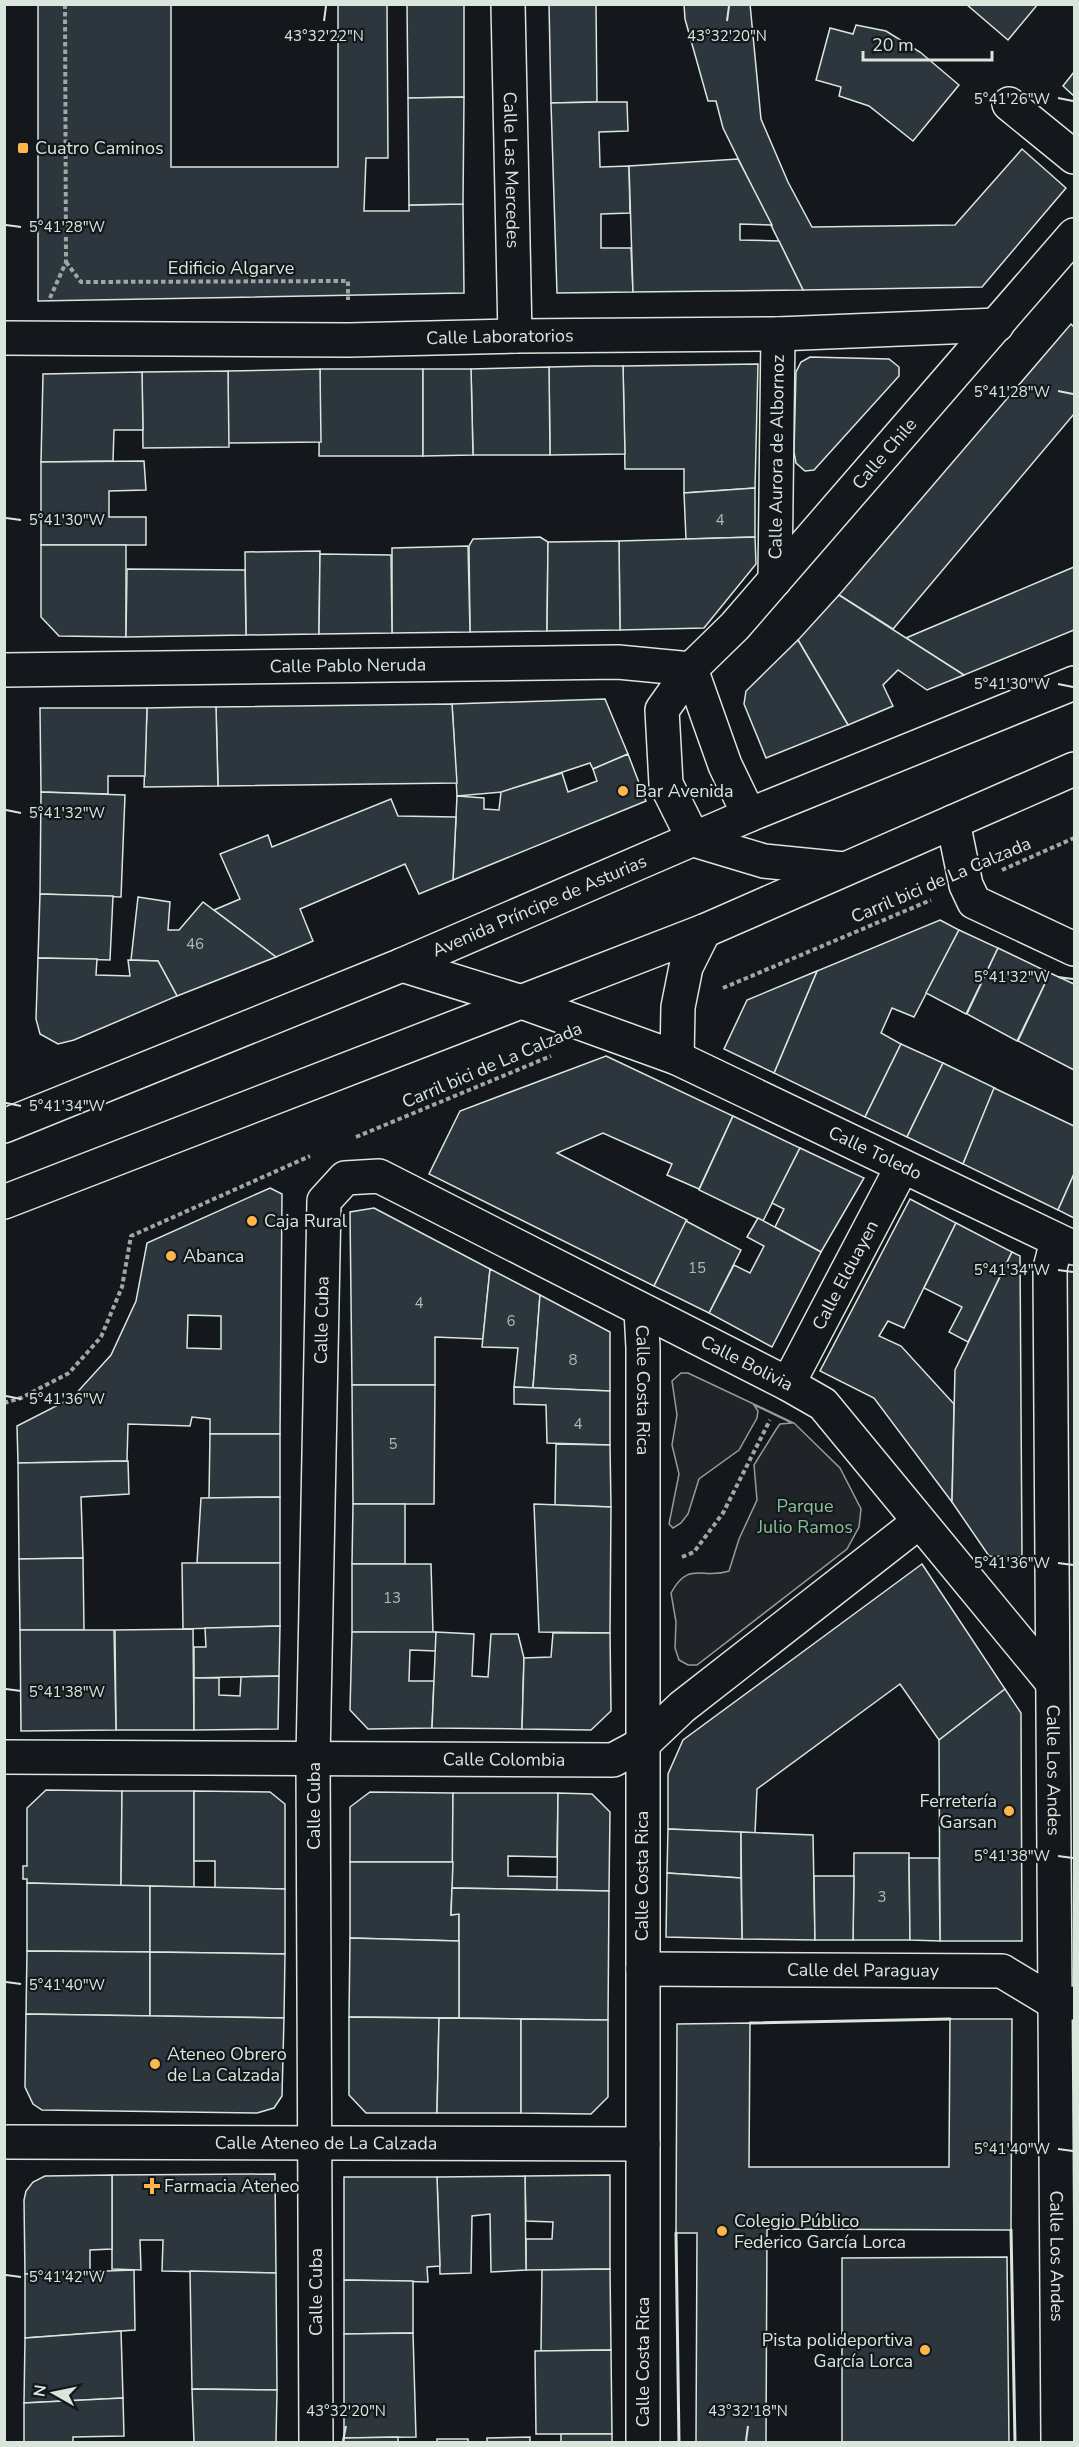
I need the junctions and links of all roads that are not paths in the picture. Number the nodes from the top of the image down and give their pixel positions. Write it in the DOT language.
graph roads {
  1 [pos="508,4"];
  2 [pos="1009,104"];
  3 [pos="1074,157"];
  4 [pos="1072,241"];
  5 [pos="997,325"];
  6 [pos="778,334"];
  7 [pos="515,336"];
  8 [pos="19,338"];
  9 [pos="775,580"];
  10 [pos="691,669"];
  11 [pos="4,670"];
  12 [pos="1074,684"];
  13 [pos="1074,769"];
  14 [pos="748,815"];
  15 [pos="952,822"];
  16 [pos="694,840"];
  17 [pos="844,869"];
  18 [pos="704,931"];
  19 [pos="1074,949"];
  20 [pos="402,965"];
  21 [pos="522,1002"];
  22 [pos="677,1058"];
  23 [pos="4,1126"];
  24 [pos="902,1167"];
  25 [pos="345,1178"];
  26 [pos="4,1202"];
  27 [pos="1066,1244"];
  28 [pos="641,1310"];
  29 [pos="788,1384"];
  30 [pos="919,1522"];
  31 [pos="1052,1682"];
  32 [pos="643,1744"];
  33 [pos="4,1757"];
  34 [pos="314,1760"];
  35 [pos="643,1969"];
  36 [pos="1065,2003"];
  37 [pos="8,2142"];
  38 [pos="315,2142"];
  39 [pos="643,2144"];
  40 [pos="316,2442"];
  41 [pos="643,2442"];
  42 [pos="1058,2442"];
  1 -- 7 [label="main road, Calle Las Mercedes"];
  2 -- 3 [label="main road"];
  4 -- 5 [label="main road, Calle Chile"];
  5 -- 6 [label="main road, Calle Laboratorios"];
  5 -- 9 [label="main road, Calle Chile"];
  6 -- 7 [label="main road, Calle Laboratorios"];
  6 -- 9 [label="main road, Calle Aurora de Albornoz"];
  7 -- 8 [label="main road, Calle Laboratorios"];
  9 -- 10 [label="main road, Calle Chile"];
  10 -- 11 [label="main road, Calle Pablo Neruda"];
  10 -- 14 [label="main road"];
  10 -- 16 [label="main road, Calle Chile"];
  12 -- 14 [label="main road, Avenida Príncipe de Asturias"];
  13 -- 15 [label="main road"];
  14 -- 16 [label="main road, Avenida Príncipe de Asturias"];
  15 -- 17 [label="main road"];
  15 -- 19 [label="main road"];
  16 -- 17 [label="main road"];
  16 -- 20 [label="main road, Avenida Príncipe de Asturias"];
  17 -- 18 [label="main road"];
  18 -- 21 [label="main road"];
  18 -- 22 [label="main road"];
  20 -- 21 [label="main road, Calle Toledo"];
  20 -- 23 [label="main road, Avenida Príncipe de Asturias"];
  21 -- 22 [label="main road, Calle Toledo"];
  21 -- 26 [label="main road"];
  22 -- 24 [label="main road, Calle Toledo"];
  24 -- 27 [label="main road, Calle Toledo"];
  24 -- 29 [label="main road, Calle Elduayen"];
  25 -- 28 [label="main road, Calle Bolivia"];
  25 -- 34 [label="main road, Calle Cuba"];
  27 -- 31 [label="main road, Calle Los Andes"];
  28 -- 29 [label="main road, Calle Bolivia"];
  28 -- 32 [label="main road, Calle Costa Rica"];
  29 -- 30 [label="main road, Calle Bolivia"];
  30 -- 31 [label="main road, Calle Bolivia"];
  30 -- 32 [label="main road, Calle Colombia"];
  31 -- 36 [label="main road, Calle Los Andes"];
  32 -- 34 [label="main road, Calle Colombia"];
  32 -- 35 [label="main road, Calle Costa Rica"];
  33 -- 34 [label="main road, Calle Colombia"];
  34 -- 38 [label="main road, Calle Cuba"];
  35 -- 36 [label="main road, Calle del Paraguay"];
  35 -- 39 [label="main road, Calle Costa Rica"];
  36 -- 42 [label="main road, Calle Los Andes"];
  37 -- 38 [label="main road, Calle Ateneo de La Calzada"];
  38 -- 39 [label="main road, Calle Ateneo de La Calzada"];
  38 -- 40 [label="main road, Calle Cuba"];
  39 -- 41 [label="main road, Calle Costa Rica"];
}
